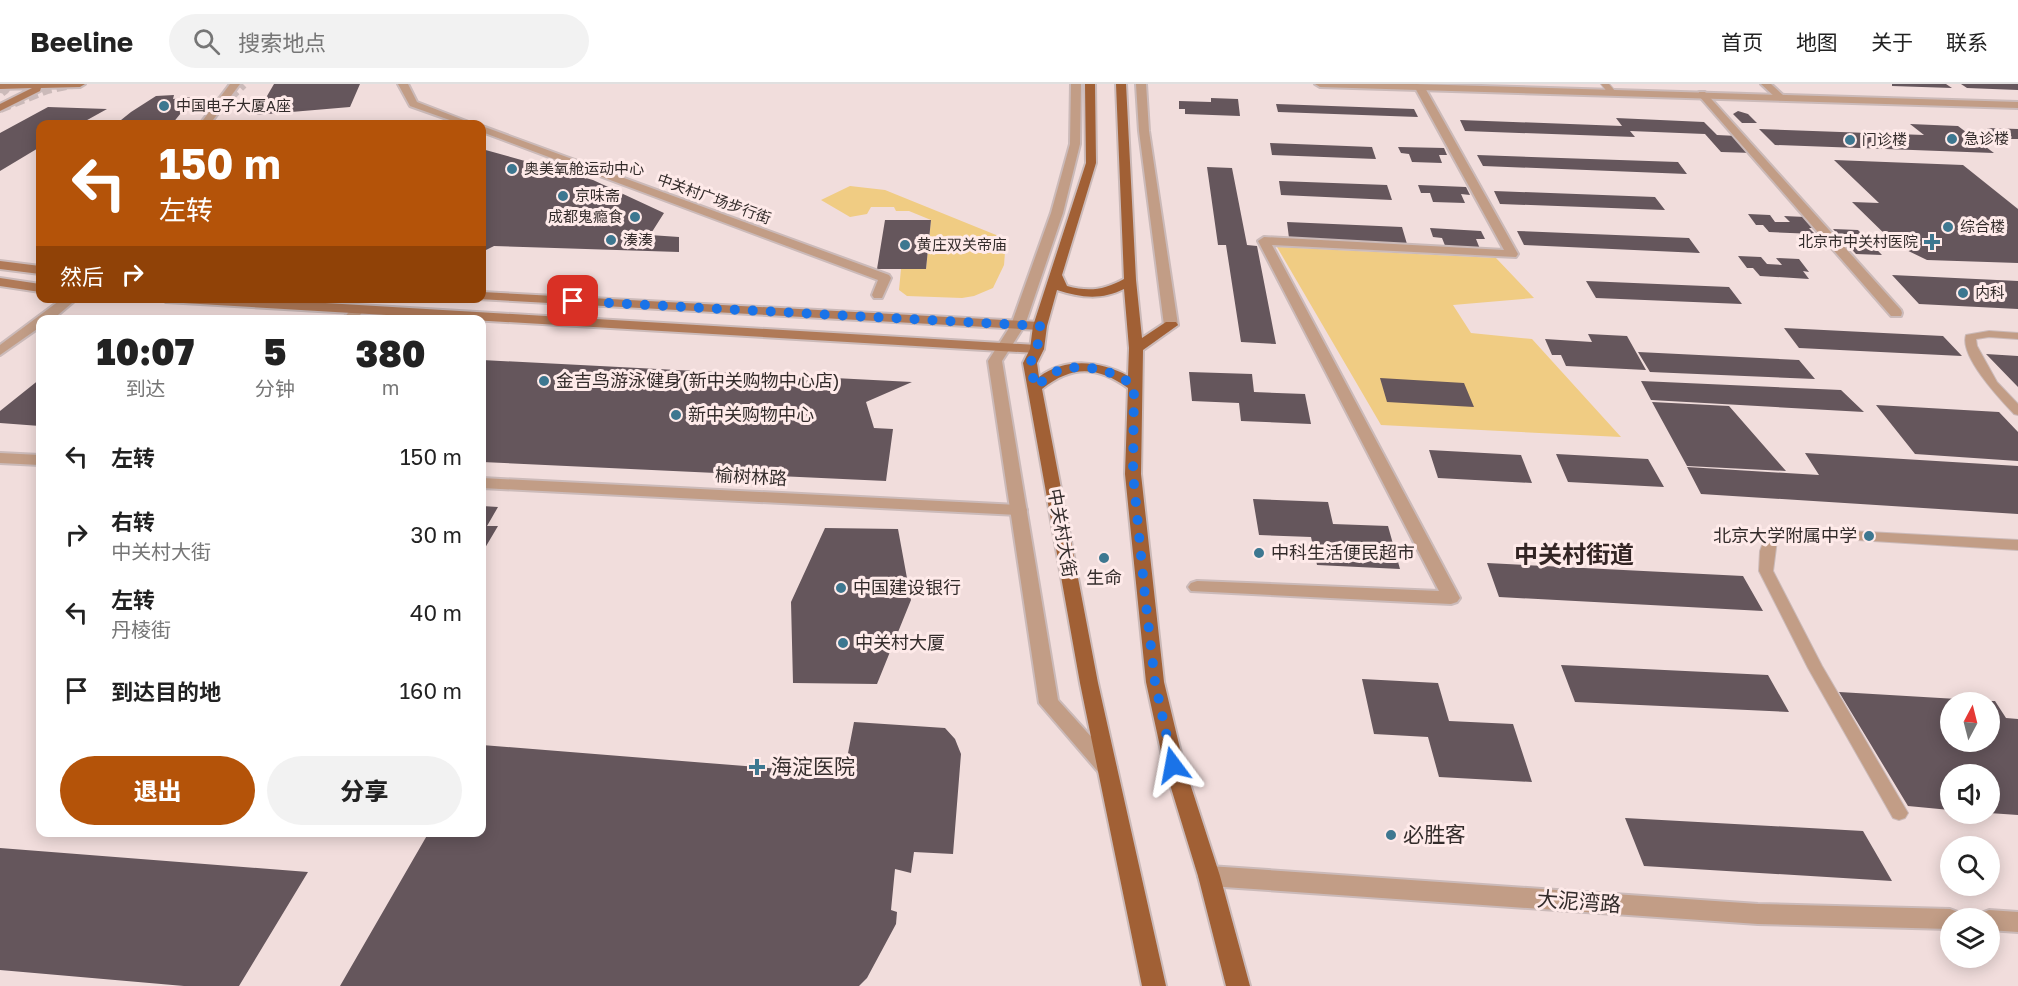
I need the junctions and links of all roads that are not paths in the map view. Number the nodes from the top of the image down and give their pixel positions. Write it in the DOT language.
graph roads {
  1 [pos="80,84"];
  2 [pos="235,84"];
  3 [pos="403,84"];
  4 [pos="1076,84"];
  5 [pos="1090,84"];
  6 [pos="1121,84"];
  7 [pos="1141,84"];
  8 [pos="1320,84"];
  9 [pos="1766,84"];
  10 [pos="27,85"];
  11 [pos="44,85"];
  12 [pos="0,86"];
  13 [pos="1419,87"];
  14 [pos="1608,88"];
  15 [pos="1702,94"];
  16 [pos="1779,96"];
  17 [pos="0,99"];
  18 [pos="2018,105"];
  19 [pos="0,108"];
  20 [pos="208,120"];
  21 [pos="458,120"];
  22 [pos="486,130"];
  23 [pos="0,265"];
  24 [pos="36,270"];
  25 [pos="1057,277"];
  26 [pos="1130,280"];
  27 [pos="0,282"];
  28 [pos="36,287"];
  29 [pos="878,295"];
  30 [pos="486,296"];
  31 [pos="65,303"];
  32 [pos="221,303"];
  33 [pos="1896,313"];
  34 [pos="49,315"];
  35 [pos="353,315"];
  36 [pos="486,321"];
  37 [pos="36,324"];
  38 [pos="1018,325"];
  39 [pos="1171,325"];
  40 [pos="1040,326"];
  41 [pos="2018,336"];
  42 [pos="1004,346"];
  43 [pos="1136,348"];
  44 [pos="1037,350"];
  45 [pos="0,351"];
  46 [pos="1134,386"];
  47 [pos="1035,387"];
  48 [pos="2018,411"];
  49 [pos="0,458"];
  50 [pos="36,460"];
  51 [pos="486,483"];
  52 [pos="1018,510"];
  53 [pos="2018,545"];
  54 [pos="1197,587"];
  55 [pos="1107,768"];
  56 [pos="1899,813"];
  57 [pos="1209,876"];
  58 [pos="1940,919"];
  59 [pos="2000,920"];
  60 [pos="2018,921"];
  61 [pos="1154,986"];
  62 [pos="1238,986"];
  1 -- 11 [label="main road"];
  2 -- 20 [label="street"];
  3 -- 21 [label="street"];
  4 -- 38 [label="street"];
  5 -- 25 [label="main road, 中关村大街"];
  6 -- 26 [label="main road"];
  7 -- 39 [label="street"];
  8 -- 13 [label="street"];
  9 -- 16 [label="street"];
  10 -- 11 [label="main road"];
  10 -- 12 [label="main road"];
  10 -- 17 [label="main road"];
  11 -- 19 [label="main road"];
  13 -- 14 [label="street"];
  13 -- 54 [label="street"];
  14 -- 15 [label="street"];
  15 -- 16 [label="street"];
  15 -- 33 [label="street"];
  16 -- 18 [label="street"];
  22 -- 29 [label="street, 中关村广场步行街"];
  23 -- 24 [label="main road"];
  25 -- 26 [label="main road"];
  25 -- 40 [label="main road, 中关村大街"];
  26 -- 43 [label="main road"];
  27 -- 28 [label="main road"];
  30 -- 38 [label="main road"];
  31 -- 34 [label="street"];
  32 -- 35 [label="main road"];
  36 -- 42 [label="main road"];
  37 -- 45 [label="street"];
  38 -- 40 [label="main road"];
  38 -- 42 [label="street"];
  39 -- 43 [label="main road"];
  40 -- 44 [label="main road, 中关村大街"];
  41 -- 48 [label="lane"];
  42 -- 44 [label="main road"];
  42 -- 52 [label="street"];
  43 -- 46 [label="main road"];
  44 -- 47 [label="main road, 中关村大街"];
  46 -- 47 [label="main road"];
  46 -- 57 [label="main road"];
  47 -- 55 [label="main road, 中关村大街"];
  49 -- 50 [label="street"];
  51 -- 52 [label="street, 榆树林路"];
  52 -- 55 [label="street"];
  53 -- 56 [label="lane"];
  55 -- 61 [label="main road, 中关村大街"];
  57 -- 58 [label="street, 大泥湾路"];
  57 -- 62 [label="main road"];
  59 -- 60 [label="street"];
}
